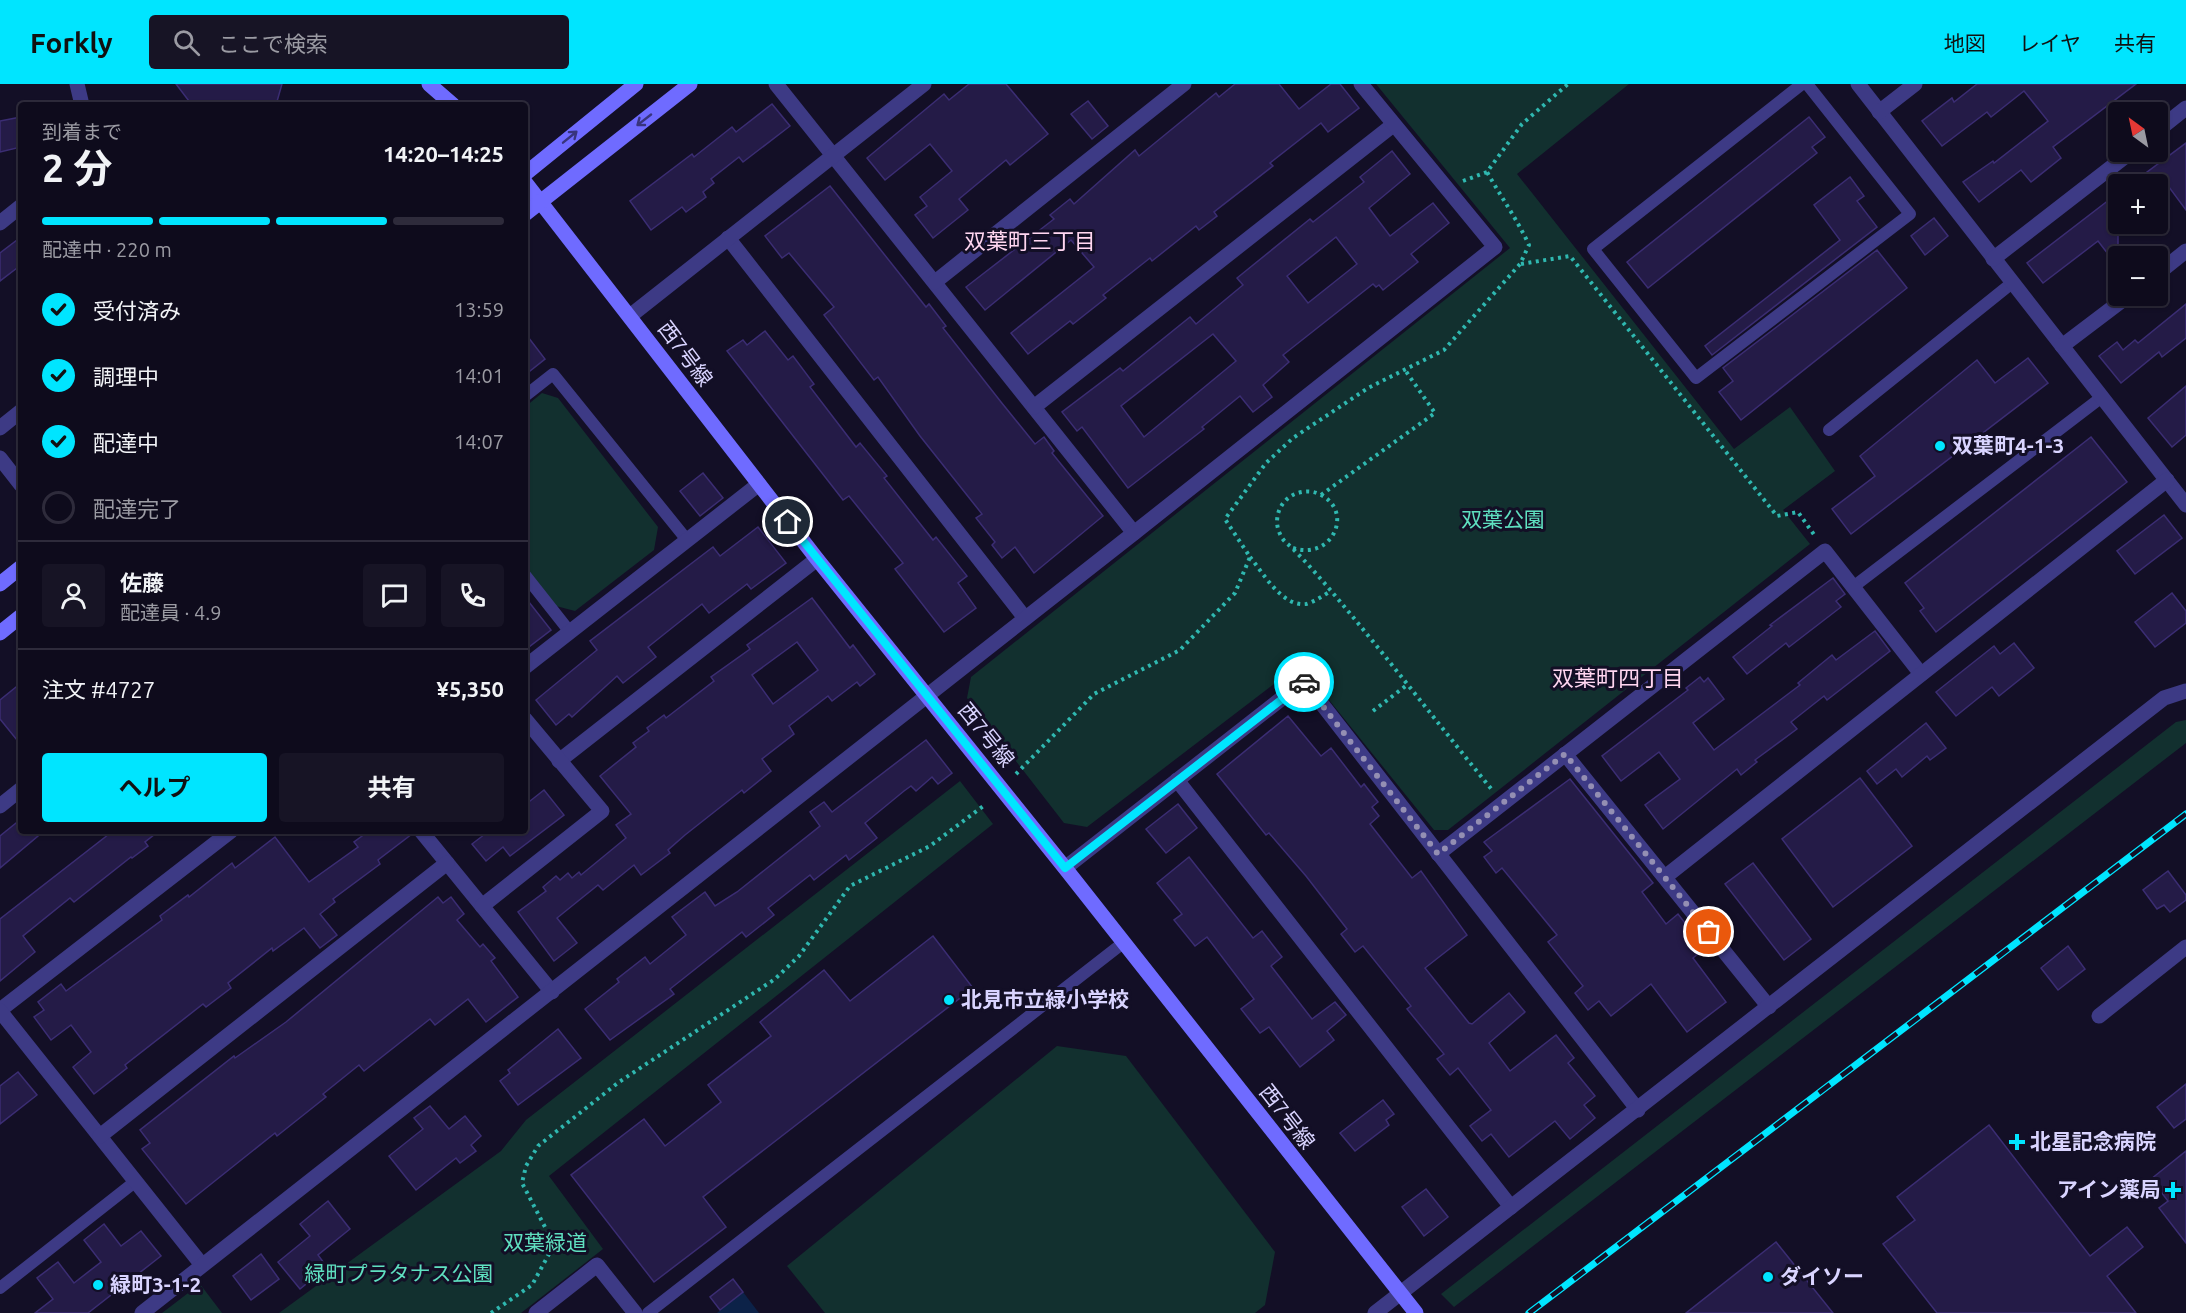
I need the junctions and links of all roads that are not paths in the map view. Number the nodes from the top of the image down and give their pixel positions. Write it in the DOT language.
graph roads {
  1 [pos="77,84"];
  2 [pos="429,84"];
  3 [pos="636,84"];
  4 [pos="690,84"];
  5 [pos="776,84"];
  6 [pos="924,84"];
  7 [pos="1184,84"];
  8 [pos="1361,84"];
  9 [pos="1802,84"];
  10 [pos="1807,84"];
  11 [pos="1858,84"];
  12 [pos="1915,84"];
  13 [pos="81,102"];
  14 [pos="450,102"];
  15 [pos="2186,108"];
  16 [pos="1879,112"];
  17 [pos="2168,122"];
  18 [pos="1393,124"];
  19 [pos="831,156"];
  20 [pos="2117,162"];
  21 [pos="528,172"];
  22 [pos="528,186"];
  23 [pos="540,201"];
  24 [pos="18,209"];
  25 [pos="528,211"];
  26 [pos="0,223"];
  27 [pos="728,238"];
  28 [pos="2186,251"];
  29 [pos="1993,259"];
  30 [pos="2168,265"];
  31 [pos="935,282"];
  32 [pos="2012,283"];
  33 [pos="2115,306"];
  34 [pos="630,315"];
  35 [pos="2062,346"];
  36 [pos="528,394"];
  37 [pos="2102,397"];
  38 [pos="1034,407"];
  39 [pos="18,413"];
  40 [pos="0,428"];
  41 [pos="1829,430"];
  42 [pos="0,458"];
  43 [pos="2167,480"];
  44 [pos="18,481"];
  45 [pos="759,484"];
  46 [pos="2183,495"];
  47 [pos="1134,533"];
  48 [pos="687,540"];
  49 [pos="817,559"];
  50 [pos="18,569"];
  51 [pos="528,579"];
  52 [pos="0,584"];
  53 [pos="1853,587"];
  54 [pos="18,618"];
  55 [pos="1025,618"];
  56 [pos="570,632"];
  57 [pos="0,633"];
  58 [pos="528,665"];
  59 [pos="1921,674"];
  60 [pos="2186,691"];
  61 [pos="927,695"];
  62 [pos="528,723"];
  63 [pos="1565,754"];
  64 [pos="559,761"];
  65 [pos="1176,780"];
  66 [pos="18,791"];
  67 [pos="0,806"];
  68 [pos="227,834"];
  69 [pos="423,834"];
  70 [pos="1438,854"];
  71 [pos="447,863"];
  72 [pos="1065,868"];
  73 [pos="1665,877"];
  74 [pos="482,906"];
  75 [pos="1123,943"];
  76 [pos="2186,947"];
  77 [pos="552,992"];
  78 [pos="1769,1007"];
  79 [pos="0,1011"];
  80 [pos="2099,1016"];
  81 [pos="1638,1110"];
  82 [pos="100,1136"];
  83 [pos="136,1181"];
  84 [pos="1511,1207"];
  85 [pos="202,1264"];
  86 [pos="0,1288"];
  87 [pos="1401,1294"];
  88 [pos="142,1313"];
  89 [pos="536,1313"];
  90 [pos="635,1313"];
  91 [pos="648,1313"];
  92 [pos="1376,1313"];
  93 [pos="1416,1313"];
  1 -- 13 [label="street"];
  2 -- 14 [label="street"];
  21 -- 3 [label="street, one-way"];
  4 -- 23 [label="street, one-way"];
  5 -- 19 [label="street"];
  6 -- 19 [label="street"];
  7 -- 31 [label="street"];
  8 -- 18 [label="street"];
  9 -- 10 [label="lane"];
  11 -- 16 [label="street"];
  12 -- 16 [label="street"];
  15 -- 17 [label="street"];
  16 -- 29 [label="street"];
  18 -- 38 [label="street"];
  18 -- 47 [label="street"];
  19 -- 27 [label="street"];
  19 -- 31 [label="street"];
  20 -- 29 [label="street"];
  22 -- 23 [label="street, 西7号線"];
  23 -- 25 [label="street"];
  23 -- 34 [label="street, 西7号線"];
  24 -- 26 [label="street"];
  27 -- 34 [label="street"];
  27 -- 55 [label="street"];
  28 -- 30 [label="street"];
  29 -- 32 [label="street"];
  31 -- 38 [label="street"];
  32 -- 35 [label="street"];
  32 -- 41 [label="lane"];
  33 -- 35 [label="street"];
  34 -- 45 [label="street, 西7号線"];
  35 -- 37 [label="street"];
  36 -- 48 [label="lane"];
  37 -- 43 [label="street"];
  37 -- 53 [label="lane"];
  38 -- 47 [label="street"];
  39 -- 40 [label="street"];
  42 -- 44 [label="street"];
  43 -- 46 [label="street"];
  43 -- 59 [label="street"];
  45 -- 48 [label="street"];
  45 -- 49 [label="street, 西7号線"];
  47 -- 55 [label="street"];
  48 -- 56 [label="street"];
  49 -- 61 [label="street, 西7号線"];
  49 -- 64 [label="street"];
  50 -- 52 [label="street"];
  51 -- 56 [label="lane"];
  53 -- 59 [label="street"];
  53 -- 63 [label="street"];
  54 -- 57 [label="street"];
  55 -- 61 [label="street"];
  56 -- 58 [label="street"];
  59 -- 73 [label="street"];
  60 -- 78 [label="street"];
  61 -- 72 [label="street, 西7号線"];
  61 -- 77 [label="street"];
  62 -- 64 [label="street"];
  63 -- 70 [label="street"];
  63 -- 73 [label="street"];
  64 -- 74 [label="street"];
  65 -- 70 [label="street"];
  65 -- 72 [label="street"];
  65 -- 84 [label="street"];
  66 -- 67 [label="street"];
  68 -- 79 [label="street"];
  69 -- 71 [label="street"];
  70 -- 81 [label="street"];
  71 -- 74 [label="street"];
  71 -- 82 [label="street"];
  72 -- 75 [label="street, 西7号線"];
  73 -- 78 [label="street"];
  74 -- 77 [label="street"];
  75 -- 87 [label="street, 西7号線"];
  75 -- 91 [label="lane"];
  76 -- 80 [label="street"];
  77 -- 85 [label="street"];
  78 -- 81 [label="street"];
  79 -- 82 [label="street"];
  81 -- 84 [label="street"];
  82 -- 83 [label="street"];
  83 -- 85 [label="street"];
  83 -- 86 [label="lane"];
  84 -- 87 [label="street"];
  85 -- 88 [label="street"];
  87 -- 92 [label="street"];
  87 -- 93 [label="street, 西7号線"];
  89 -- 90 [label="street"];
}
